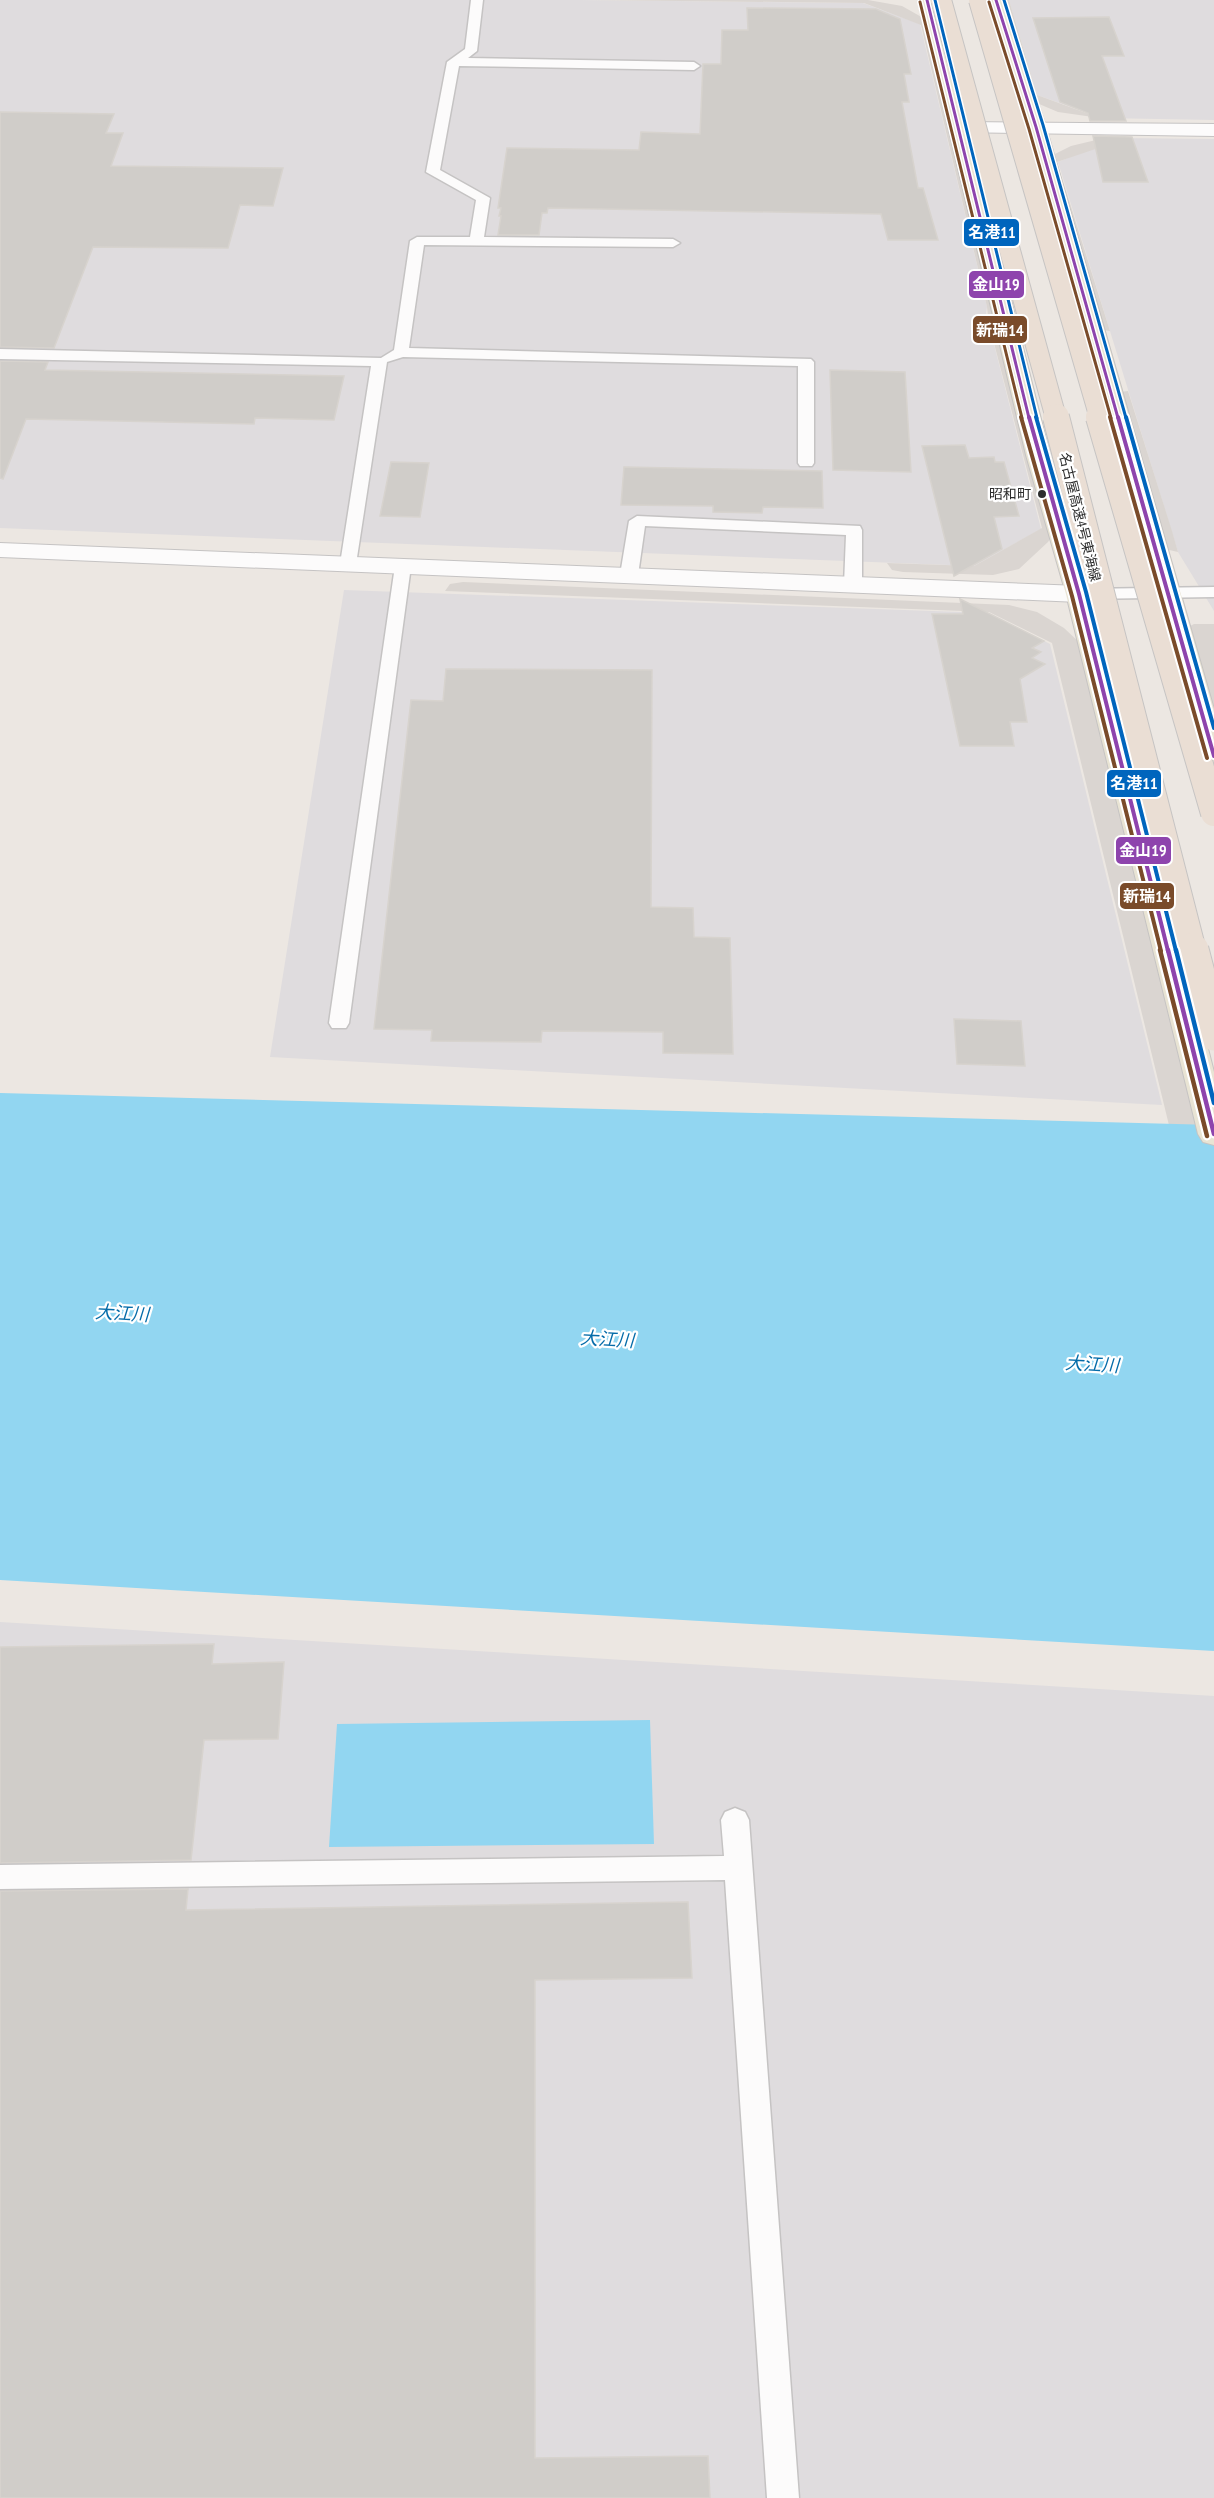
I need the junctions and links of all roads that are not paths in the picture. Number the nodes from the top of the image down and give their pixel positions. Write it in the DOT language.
graph roads {
  1 [pos="477,0"];
  2 [pos="927,0"];
  3 [pos="941,0"];
  4 [pos="979,0"];
  5 [pos="996,0"];
  6 [pos="453,62"];
  7 [pos="694,66"];
  8 [pos="1036,127"];
  9 [pos="960,128"];
  10 [pos="1214,130"];
  11 [pos="476,242"];
  12 [pos="674,243"];
  13 [pos="400,352"];
  14 [pos="0,354"];
  15 [pos="379,362"];
  16 [pos="806,463"];
  17 [pos="0,550"];
  18 [pos="348,564"];
  19 [pos="403,566"];
  20 [pos="629,575"];
  21 [pos="853,585"];
  22 [pos="1214,592"];
  23 [pos="1166,593"];
  24 [pos="1079,594"];
  25 [pos="1214,756"];
  26 [pos="1214,813"];
  27 [pos="339,1023"];
  28 [pos="1214,1034"];
  29 [pos="1214,1134"];
  30 [pos="735,1820"];
  31 [pos="738,1868"];
  32 [pos="0,1876"];
  33 [pos="783,2498"];
  1 -- 6 [label="lane"];
  2 -- 9 [label="main road"];
  3 -- 28 [label="highway, 名古屋高速4号東海線, bridge"];
  4 -- 26 [label="highway, bridge"];
  5 -- 8 [label="main road"];
  6 -- 7 [label="lane"];
  6 -- 11 [label="lane"];
  8 -- 9 [label="street"];
  8 -- 10 [label="street"];
  8 -- 23 [label="main road"];
  9 -- 24 [label="main road"];
  11 -- 12 [label="lane"];
  11 -- 13 [label="lane"];
  13 -- 15 [label="lane"];
  13 -- 16 [label="lane"];
  14 -- 15 [label="lane"];
  15 -- 18 [label="lane"];
  17 -- 18 [label="street"];
  18 -- 19 [label="street"];
  19 -- 20 [label="street"];
  19 -- 27 [label="lane"];
  20 -- 21 [label="street"];
  20 -- 21 [label="lane"];
  21 -- 24 [label="street"];
  22 -- 23 [label="lane"];
  23 -- 24 [label="lane"];
  23 -- 25 [label="main road"];
  24 -- 29 [label="main road"];
  30 -- 31 [label="lane"];
  31 -- 32 [label="lane"];
  31 -- 33 [label="lane"];
}
